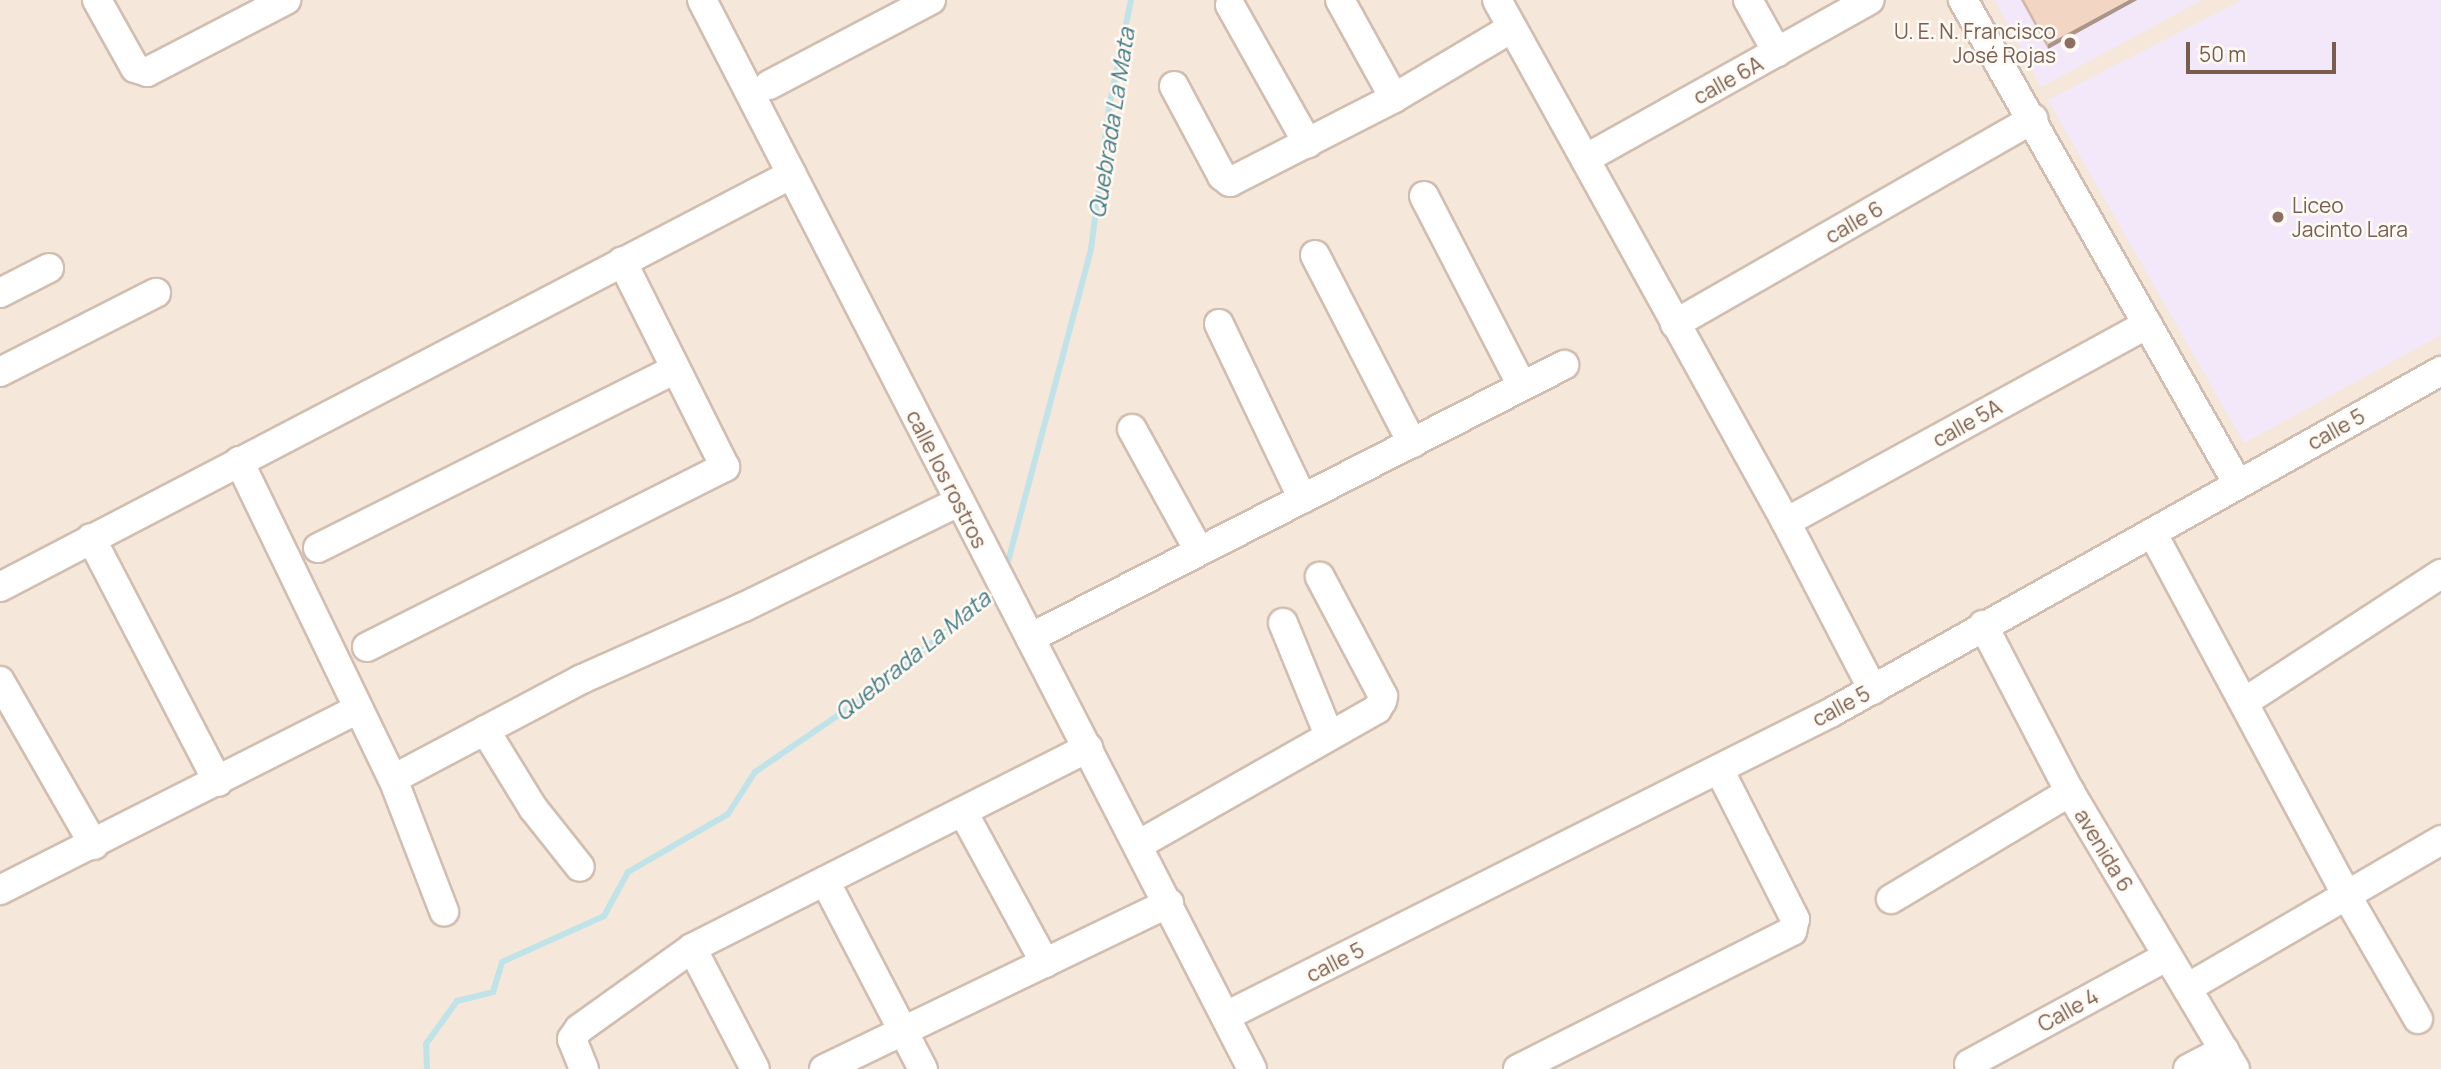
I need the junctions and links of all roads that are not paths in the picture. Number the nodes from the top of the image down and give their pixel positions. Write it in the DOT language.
graph roads {
  1 [pos="97,0"];
  2 [pos="286,0"];
  3 [pos="702,0"];
  4 [pos="931,0"];
  5 [pos="1340,0"];
  6 [pos="1497,0"];
  7 [pos="1748,0"];
  8 [pos="1870,0"];
  9 [pos="1963,0"];
  10 [pos="1230,5"];
  11 [pos="1512,28"];
  12 [pos="1777,52"];
  13 [pos="769,85"];
  14 [pos="1174,86"];
  15 [pos="1394,98"];
  16 [pos="2033,119"];
  17 [pos="1308,144"];
  18 [pos="1585,159"];
  19 [pos="792,174"];
  20 [pos="1424,196"];
  21 [pos="1315,255"];
  22 [pos="622,261"];
  23 [pos="49,268"];
  24 [pos="0,293"];
  25 [pos="156,293"];
  26 [pos="1219,324"];
  27 [pos="1675,324"];
  28 [pos="2147,324"];
  29 [pos="1564,365"];
  30 [pos="676,369"];
  31 [pos="2441,371"];
  32 [pos="0,372"];
  33 [pos="1522,386"];
  34 [pos="1132,429"];
  35 [pos="1412,443"];
  36 [pos="239,461"];
  37 [pos="2238,484"];
  38 [pos="1303,499"];
  39 [pos="958,502"];
  40 [pos="1786,522"];
  41 [pos="2153,534"];
  42 [pos="91,538"];
  43 [pos="318,548"];
  44 [pos="1199,551"];
  45 [pos="2441,574"];
  46 [pos="1320,577"];
  47 [pos="0,587"];
  48 [pos="1283,623"];
  49 [pos="1983,625"];
  50 [pos="1030,638"];
  51 [pos="367,647"];
  52 [pos="0,681"];
  53 [pos="1873,690"];
  54 [pos="2246,701"];
  55 [pos="357,710"];
  56 [pos="485,730"];
  57 [pos="1329,735"];
  58 [pos="1088,748"];
  59 [pos="1719,769"];
  60 [pos="393,779"];
  61 [pos="218,782"];
  62 [pos="2070,792"];
  63 [pos="962,812"];
  64 [pos="2441,840"];
  65 [pos="94,845"];
  66 [pos="1139,845"];
  67 [pos="580,867"];
  68 [pos="825,881"];
  69 [pos="0,890"];
  70 [pos="2347,896"];
  71 [pos="1891,899"];
  72 [pos="1169,903"];
  73 [pos="444,911"];
  74 [pos="692,948"];
  75 [pos="2168,956"];
  76 [pos="1045,963"];
  77 [pos="2187,988"];
  78 [pos="1228,1015"];
  79 [pos="2418,1019"];
  80 [pos="903,1031"];
  81 [pos="2230,1060"];
  82 [pos="1969,1064"];
  83 [pos="584,1069"];
  84 [pos="755,1069"];
  85 [pos="824,1069"];
  86 [pos="923,1069"];
  87 [pos="1252,1069"];
  88 [pos="1518,1069"];
  89 [pos="2188,1069"];
  1 -- 2 [label="street"];
  3 -- 19 [label="street, calle los rostros"];
  4 -- 13 [label="street"];
  5 -- 15 [label="street"];
  6 -- 11 [label="street"];
  7 -- 12 [label="street"];
  8 -- 12 [label="street, calle 6A"];
  9 -- 16 [label="street"];
  10 -- 17 [label="street"];
  11 -- 15 [label="street"];
  11 -- 18 [label="street"];
  12 -- 18 [label="street, calle 6A"];
  14 -- 17 [label="street"];
  15 -- 17 [label="street"];
  16 -- 27 [label="street, calle 6"];
  16 -- 28 [label="street"];
  18 -- 27 [label="street"];
  19 -- 22 [label="street"];
  19 -- 39 [label="street, calle los rostros"];
  20 -- 33 [label="street"];
  21 -- 35 [label="street"];
  22 -- 30 [label="street"];
  22 -- 36 [label="street"];
  23 -- 24 [label="street"];
  25 -- 32 [label="street"];
  26 -- 38 [label="street"];
  27 -- 40 [label="street"];
  28 -- 37 [label="street"];
  28 -- 40 [label="street, calle 5A"];
  29 -- 33 [label="street"];
  30 -- 43 [label="street"];
  30 -- 51 [label="street"];
  31 -- 37 [label="street, calle 5"];
  33 -- 35 [label="street"];
  34 -- 44 [label="street"];
  35 -- 38 [label="street"];
  36 -- 42 [label="street"];
  36 -- 55 [label="street"];
  37 -- 41 [label="street, calle 5"];
  38 -- 44 [label="street"];
  39 -- 50 [label="street, calle los rostros"];
  39 -- 56 [label="street"];
  40 -- 53 [label="street"];
  41 -- 49 [label="street, calle 5"];
  41 -- 54 [label="street"];
  42 -- 47 [label="street"];
  42 -- 61 [label="street"];
  44 -- 50 [label="street"];
  45 -- 54 [label="street"];
  46 -- 57 [label="street"];
  48 -- 57 [label="street"];
  49 -- 53 [label="street, calle 5"];
  49 -- 62 [label="street, avenida 6"];
  50 -- 58 [label="street, calle los rostros"];
  52 -- 65 [label="street"];
  53 -- 59 [label="street, calle 5"];
  54 -- 70 [label="street"];
  55 -- 60 [label="street"];
  55 -- 61 [label="street"];
  56 -- 60 [label="street"];
  56 -- 67 [label="street"];
  57 -- 66 [label="street"];
  58 -- 63 [label="street"];
  58 -- 66 [label="street, calle los rostros"];
  59 -- 78 [label="street, calle 5"];
  59 -- 88 [label="street"];
  60 -- 73 [label="street"];
  61 -- 65 [label="street"];
  62 -- 71 [label="street"];
  62 -- 75 [label="street, avenida 6"];
  63 -- 68 [label="street"];
  63 -- 76 [label="street"];
  64 -- 70 [label="street"];
  65 -- 69 [label="street"];
  66 -- 72 [label="street, calle los rostros"];
  68 -- 74 [label="street"];
  68 -- 80 [label="street"];
  70 -- 77 [label="street"];
  70 -- 79 [label="street"];
  72 -- 76 [label="street"];
  72 -- 78 [label="street, calle los rostros"];
  74 -- 83 [label="street"];
  74 -- 84 [label="street"];
  75 -- 77 [label="street, avenida 6"];
  75 -- 82 [label="street, Calle 4"];
  76 -- 80 [label="street"];
  77 -- 81 [label="street, avenida 6"];
  78 -- 87 [label="street, calle los rostros"];
  80 -- 85 [label="street"];
  80 -- 86 [label="street"];
  81 -- 89 [label="street"];
}
